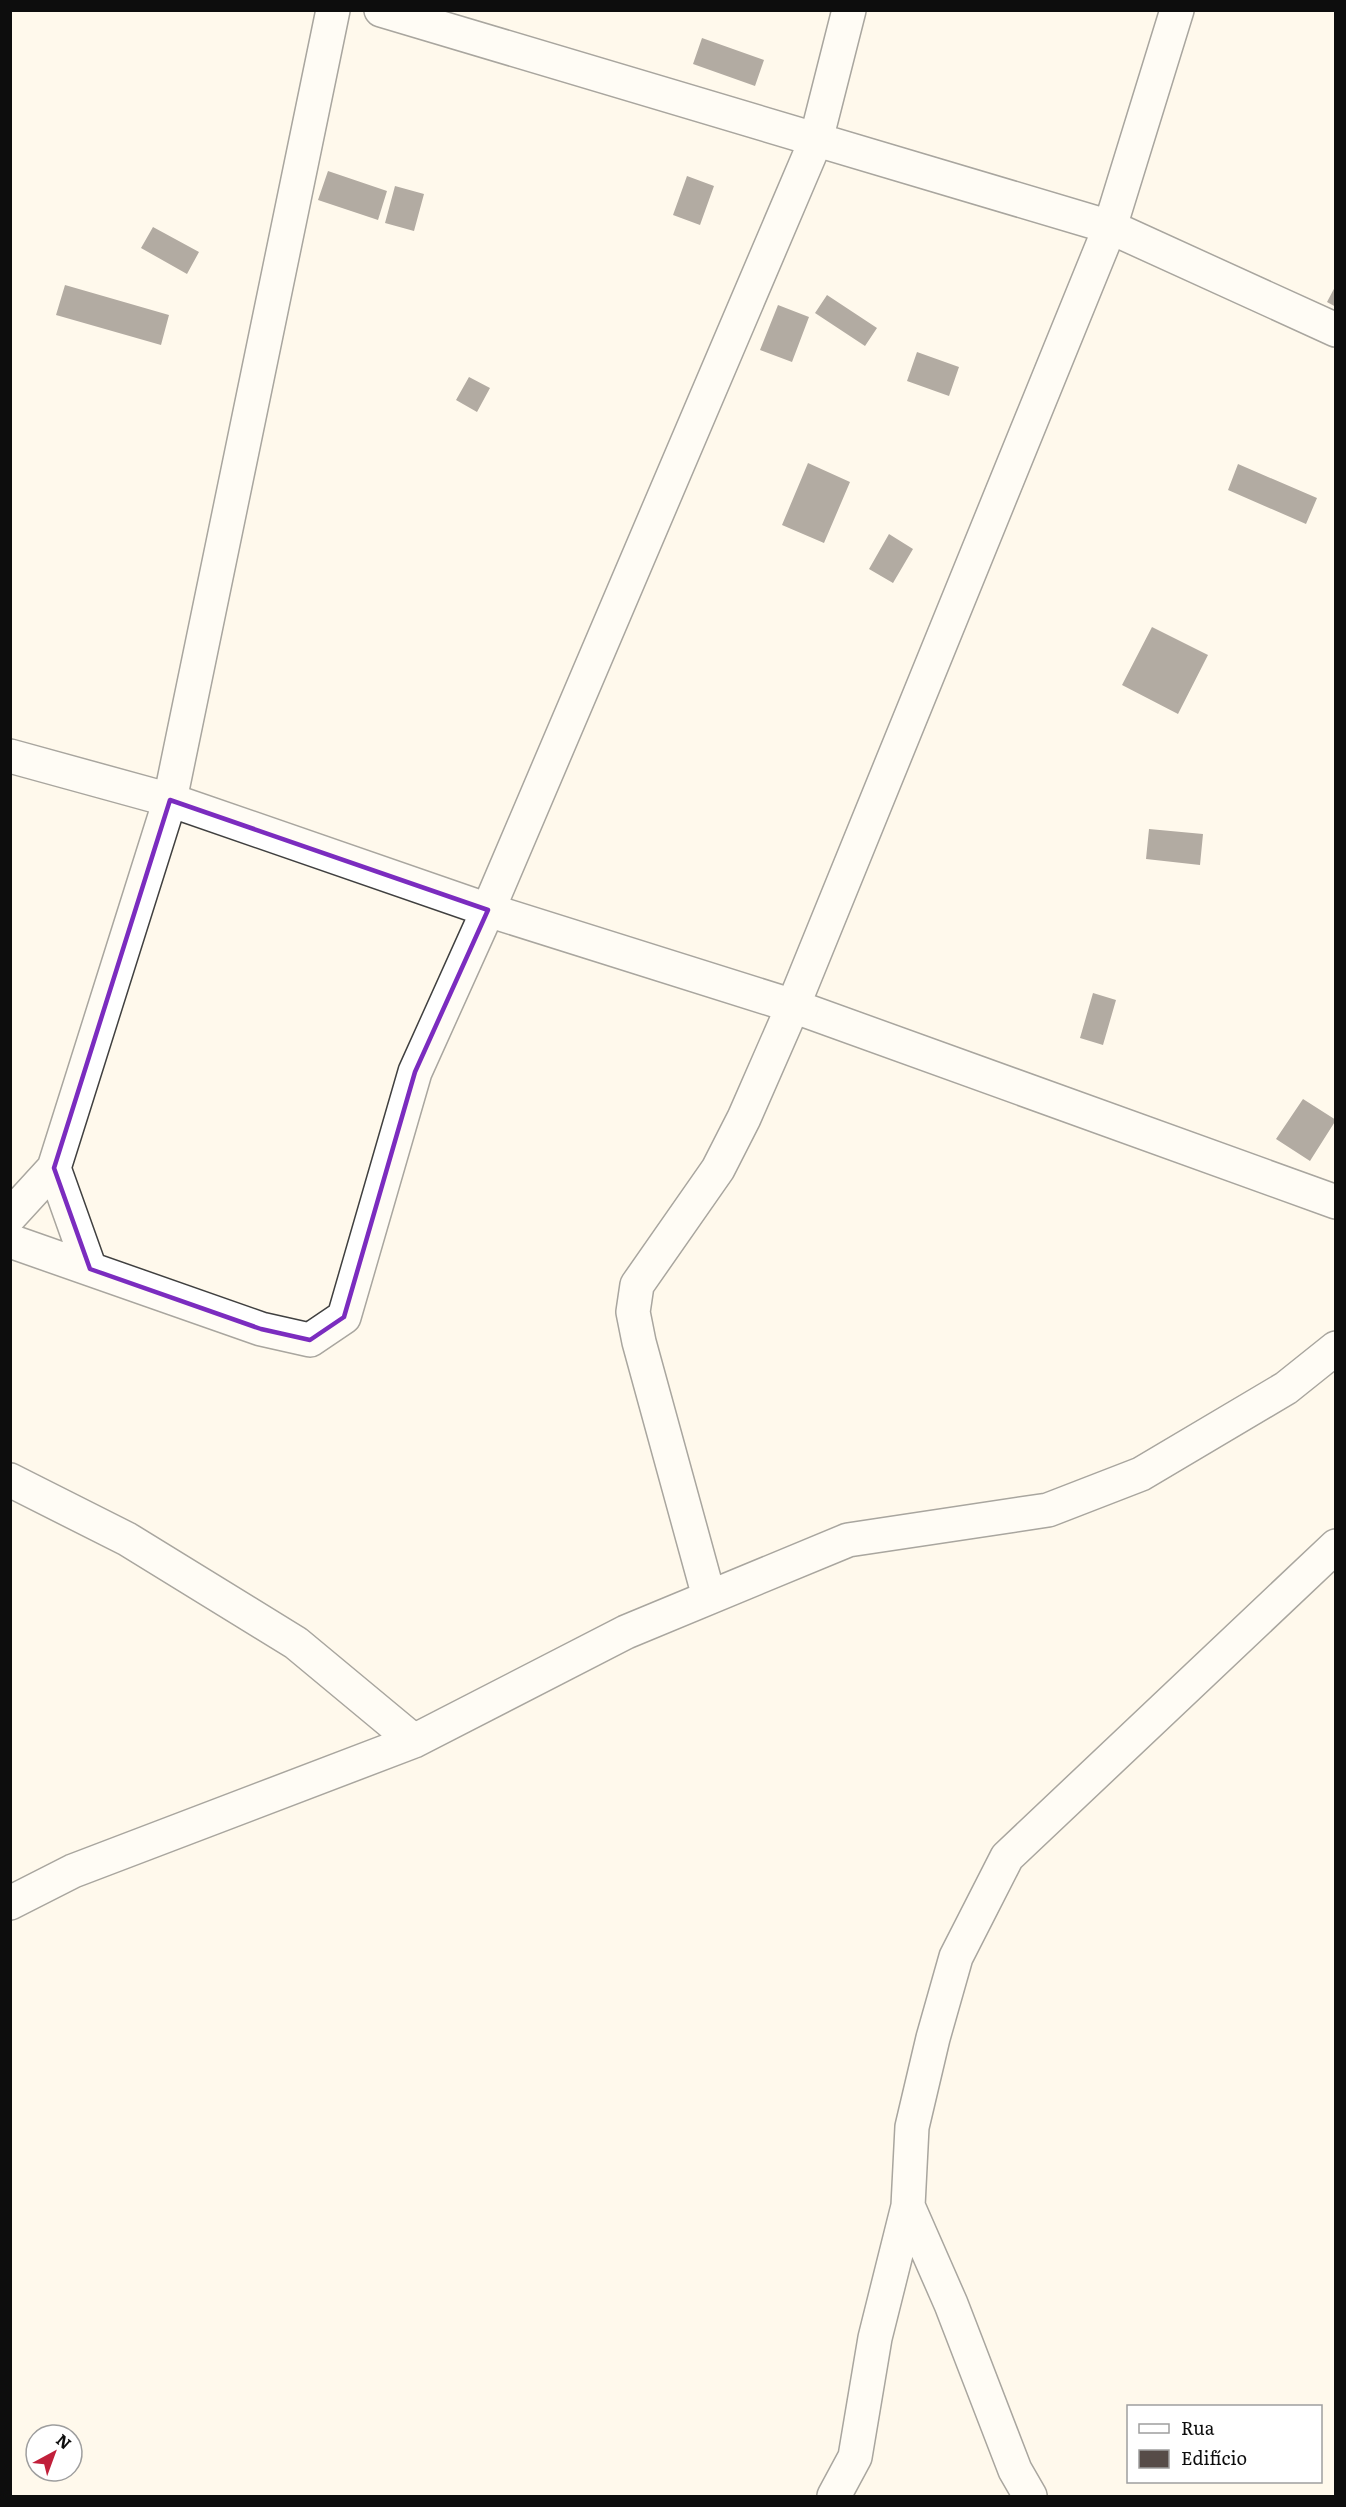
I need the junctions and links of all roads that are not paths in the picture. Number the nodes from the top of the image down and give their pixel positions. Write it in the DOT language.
graph roads {
  1 [pos="333,10"];
  2 [pos="381,10"];
  3 [pos="849,10"];
  4 [pos="1177,10"];
  5 [pos="816,140"];
  6 [pos="1110,227"];
  7 [pos="1335,330"];
  8 [pos="10,756"];
  9 [pos="170,800"];
  10 [pos="488,910"];
  11 [pos="793,1006"];
  12 [pos="54,1168"];
  13 [pos="1335,1202"];
  14 [pos="10,1216"];
  15 [pos="10,1241"];
  16 [pos="90,1269"];
  17 [pos="1335,1348"];
  18 [pos="10,1480"];
  19 [pos="1335,1546"];
  20 [pos="709,1598"];
  21 [pos="414,1741"];
  22 [pos="10,1903"];
  23 [pos="908,2206"];
  24 [pos="834,2496"];
  25 [pos="1030,2496"];
  1 -- 9 [label="street"];
  2 -- 5 [label="street"];
  3 -- 5 [label="street"];
  4 -- 6 [label="street"];
  5 -- 6 [label="street"];
  5 -- 10 [label="street"];
  6 -- 7 [label="street"];
  6 -- 11 [label="street"];
  8 -- 9 [label="street"];
  9 -- 10 [label="street"];
  9 -- 12 [label="street"];
  10 -- 11 [label="street"];
  10 -- 16 [label="street"];
  11 -- 13 [label="street"];
  11 -- 20 [label="street"];
  12 -- 14 [label="street"];
  12 -- 16 [label="street"];
  15 -- 16 [label="street"];
  17 -- 20 [label="street"];
  18 -- 21 [label="street"];
  19 -- 23 [label="street"];
  20 -- 21 [label="street"];
  21 -- 22 [label="street"];
  23 -- 24 [label="street"];
  23 -- 25 [label="street"];
}
